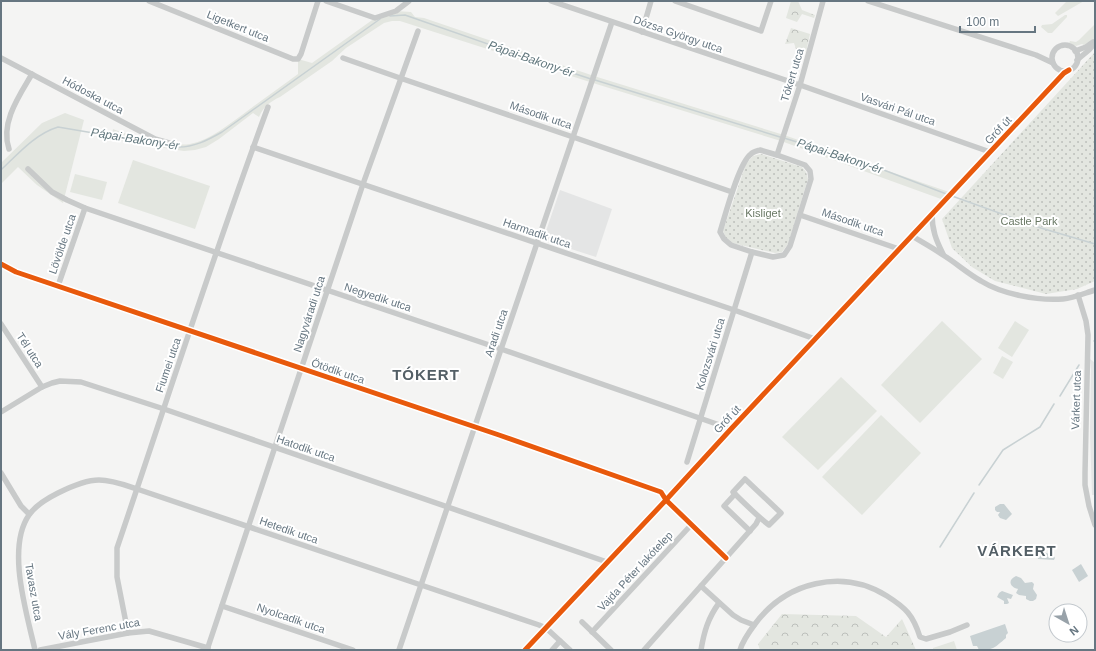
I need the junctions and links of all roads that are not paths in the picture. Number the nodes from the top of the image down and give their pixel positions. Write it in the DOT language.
graph roads {
  1 [pos="149,1"];
  2 [pos="318,1"];
  3 [pos="326,1"];
  4 [pos="410,1"];
  5 [pos="550,1"];
  6 [pos="651,1"];
  7 [pos="675,1"];
  8 [pos="771,1"];
  9 [pos="823,1"];
  10 [pos="868,1"];
  11 [pos="612,22"];
  12 [pos="418,31"];
  13 [pos="642,32"];
  14 [pos="1095,42"];
  15 [pos="1075,51"];
  16 [pos="1052,55"];
  17 [pos="1036,56"];
  18 [pos="1,58"];
  19 [pos="343,58"];
  20 [pos="1077,60"];
  21 [pos="1054,65"];
  22 [pos="1069,70"];
  23 [pos="32,74"];
  24 [pos="400,78"];
  25 [pos="1056,82"];
  26 [pos="800,85"];
  27 [pos="268,107"];
  28 [pos="574,136"];
  29 [pos="176,144"];
  30 [pos="253,147"];
  31 [pos="9,149"];
  32 [pos="990,152"];
  33 [pos="777,155"];
  34 [pos="28,169"];
  35 [pos="363,184"];
  36 [pos="732,192"];
  37 [pos="85,208"];
  38 [pos="932,214"];
  39 [pos="800,215"];
  40 [pos="912,236"];
  41 [pos="537,243"];
  42 [pos="899,249"];
  43 [pos="752,252"];
  44 [pos="216,253"];
  45 [pos="943,255"];
  46 [pos="1,264"];
  47 [pos="58,286"];
  48 [pos="1095,290"];
  49 [pos="327,291"];
  50 [pos="1078,295"];
  51 [pos="734,310"];
  52 [pos="1,324"];
  53 [pos="190,331"];
  54 [pos="815,339"];
  55 [pos="501,348"];
  56 [pos="302,369"];
  57 [pos="42,387"];
  58 [pos="164,409"];
  59 [pos="1,412"];
  60 [pos="700,418"];
  61 [pos="475,427"];
  62 [pos="731,429"];
  63 [pos="274,448"];
  64 [pos="687,462"];
  65 [pos="1,473"];
  66 [pos="138,488"];
  67 [pos="735,494"];
  68 [pos="666,500"];
  69 [pos="448,506"];
  70 [pos="1092,506"];
  71 [pos="29,514"];
  72 [pos="759,518"];
  73 [pos="692,524"];
  74 [pos="1095,525"];
  75 [pos="248,527"];
  76 [pos="750,531"];
  77 [pos="726,558"];
  78 [pos="607,562"];
  79 [pos="421,585"];
  80 [pos="701,586"];
  81 [pos="719,603"];
  82 [pos="222,606"];
  83 [pos="582,622"];
  84 [pos="754,625"];
  85 [pos="967,625"];
  86 [pos="546,628"];
  87 [pos="592,632"];
  88 [pos="128,633"];
  89 [pos="560,641"];
  90 [pos="208,649"];
  91 [pos="35,650"];
  92 [pos="40,650"];
  93 [pos="353,650"];
  94 [pos="399,650"];
  95 [pos="525,650"];
  96 [pos="552,650"];
  97 [pos="570,650"];
  98 [pos="611,650"];
  99 [pos="644,650"];
  100 [pos="700,650"];
  101 [pos="740,650"];
  1 -- 2 [label="street, Ligetkert utca"];
  3 -- 4 [label="street"];
  5 -- 11 [label="street, Dózsa György utca"];
  6 -- 13 [label="street"];
  7 -- 8 [label="street"];
  9 -- 26 [label="street, Tókert utca"];
  10 -- 17 [label="street"];
  11 -- 13 [label="street, Dózsa György utca"];
  11 -- 28 [label="street, Aradi utca"];
  12 -- 24 [label="street, Nagyváradi utca"];
  13 -- 26 [label="street, Dózsa György utca"];
  14 -- 15 [label="street, Gróf út"];
  14 -- 20 [label="street, Gróf út"];
  15 -- 16 [label="street"];
  15 -- 20 [label="street"];
  16 -- 17 [label="street"];
  16 -- 21 [label="street"];
  17 -- 21 [label="street"];
  18 -- 23 [label="street, Hódoska utca"];
  19 -- 24 [label="street, Második utca"];
  20 -- 22 [label="street, Gróf út"];
  21 -- 22 [label="street"];
  21 -- 25 [label="street"];
  22 -- 25 [label="street, Gróf út"];
  23 -- 29 [label="street, Hódoska utca"];
  23 -- 31 [label="street"];
  24 -- 28 [label="street, Második utca"];
  24 -- 35 [label="street, Nagyváradi utca"];
  25 -- 32 [label="street, Gróf út"];
  26 -- 32 [label="street, Vasvári Pál utca"];
  26 -- 33 [label="street, Tókert utca"];
  27 -- 30 [label="street, Fiumei utca"];
  28 -- 36 [label="street, Második utca"];
  28 -- 41 [label="street, Aradi utca"];
  30 -- 35 [label="street, Harmadik utca"];
  30 -- 44 [label="street, Fiumei utca"];
  32 -- 38 [label="street, Gróf út"];
  33 -- 36 [label="street"];
  33 -- 39 [label="street"];
  34 -- 37 [label="street, Negyedik utca"];
  35 -- 41 [label="street, Harmadik utca"];
  35 -- 49 [label="street, Nagyváradi utca"];
  36 -- 43 [label="street"];
  37 -- 44 [label="street, Negyedik utca"];
  37 -- 47 [label="street, Lövölde utca"];
  38 -- 40 [label="street, Gróf út"];
  38 -- 45 [label="street"];
  39 -- 42 [label="street, Második utca"];
  39 -- 43 [label="street"];
  40 -- 42 [label="street, Gróf út"];
  40 -- 45 [label="street"];
  41 -- 51 [label="street, Harmadik utca"];
  41 -- 55 [label="street, Aradi utca"];
  42 -- 54 [label="street, Gróf út"];
  43 -- 51 [label="street, Kolozsvári utca"];
  44 -- 49 [label="street, Negyedik utca"];
  44 -- 53 [label="street, Fiumei utca"];
  45 -- 50 [label="street"];
  46 -- 47 [label="street, Ötödik utca"];
  47 -- 53 [label="street, Ötödik utca"];
  48 -- 50 [label="street"];
  49 -- 55 [label="street, Negyedik utca"];
  49 -- 56 [label="street, Nagyváradi utca"];
  50 -- 70 [label="street, Várkert utca"];
  51 -- 54 [label="street, Harmadik utca"];
  51 -- 60 [label="street, Kolozsvári utca"];
  52 -- 57 [label="street, Tél utca"];
  53 -- 56 [label="street, Ötödik utca"];
  53 -- 58 [label="street, Fiumei utca"];
  54 -- 62 [label="street, Gróf út"];
  55 -- 60 [label="street, Negyedik utca"];
  55 -- 61 [label="street, Aradi utca"];
  56 -- 61 [label="street, Ötödik utca"];
  56 -- 63 [label="street, Nagyváradi utca"];
  57 -- 58 [label="street, Hatodik utca"];
  57 -- 59 [label="street, Hatodik utca"];
  58 -- 63 [label="street, Hatodik utca"];
  58 -- 66 [label="street, Fiumei utca"];
  60 -- 62 [label="street, Negyedik utca"];
  60 -- 64 [label="street, Kolozsvári utca"];
  61 -- 68 [label="street, Ötödik utca"];
  61 -- 69 [label="street, Aradi utca"];
  62 -- 68 [label="street, Gróf út"];
  63 -- 69 [label="street, Hatodik utca"];
  63 -- 75 [label="street, Nagyváradi utca"];
  65 -- 71 [label="street"];
  66 -- 71 [label="street, Hetedik utca"];
  66 -- 75 [label="street, Hetedik utca"];
  66 -- 88 [label="street, Fiumei utca"];
  67 -- 72 [label="street"];
  67 -- 72 [label="street"];
  67 -- 76 [label="street"];
  68 -- 73 [label="street"];
  68 -- 78 [label="street, Gróf út"];
  69 -- 78 [label="street, Hatodik utca"];
  69 -- 79 [label="street, Aradi utca"];
  70 -- 74 [label="street, Várkert utca"];
  71 -- 91 [label="street, Tavasz utca"];
  72 -- 76 [label="street"];
  73 -- 77 [label="street"];
  73 -- 87 [label="street, Vajda Péter lakótelep"];
  75 -- 79 [label="street, Hetedik utca"];
  75 -- 82 [label="street, Nagyváradi utca"];
  76 -- 77 [label="street"];
  77 -- 80 [label="street"];
  78 -- 86 [label="street, Gróf út"];
  79 -- 86 [label="street, Hetedik utca"];
  79 -- 94 [label="street, Aradi utca"];
  80 -- 81 [label="street"];
  80 -- 99 [label="street"];
  81 -- 84 [label="street"];
  81 -- 100 [label="street"];
  82 -- 90 [label="street, Nagyváradi utca"];
  82 -- 93 [label="street, Nyolcadik utca"];
  83 -- 87 [label="street"];
  84 -- 85 [label="street"];
  84 -- 101 [label="street"];
  86 -- 89 [label="street"];
  86 -- 95 [label="street, Gróf út"];
  87 -- 98 [label="street"];
  88 -- 90 [label="street, Vály Ferenc utca"];
  88 -- 92 [label="street, Vály Ferenc utca"];
  89 -- 96 [label="street"];
  89 -- 97 [label="street"];
}
